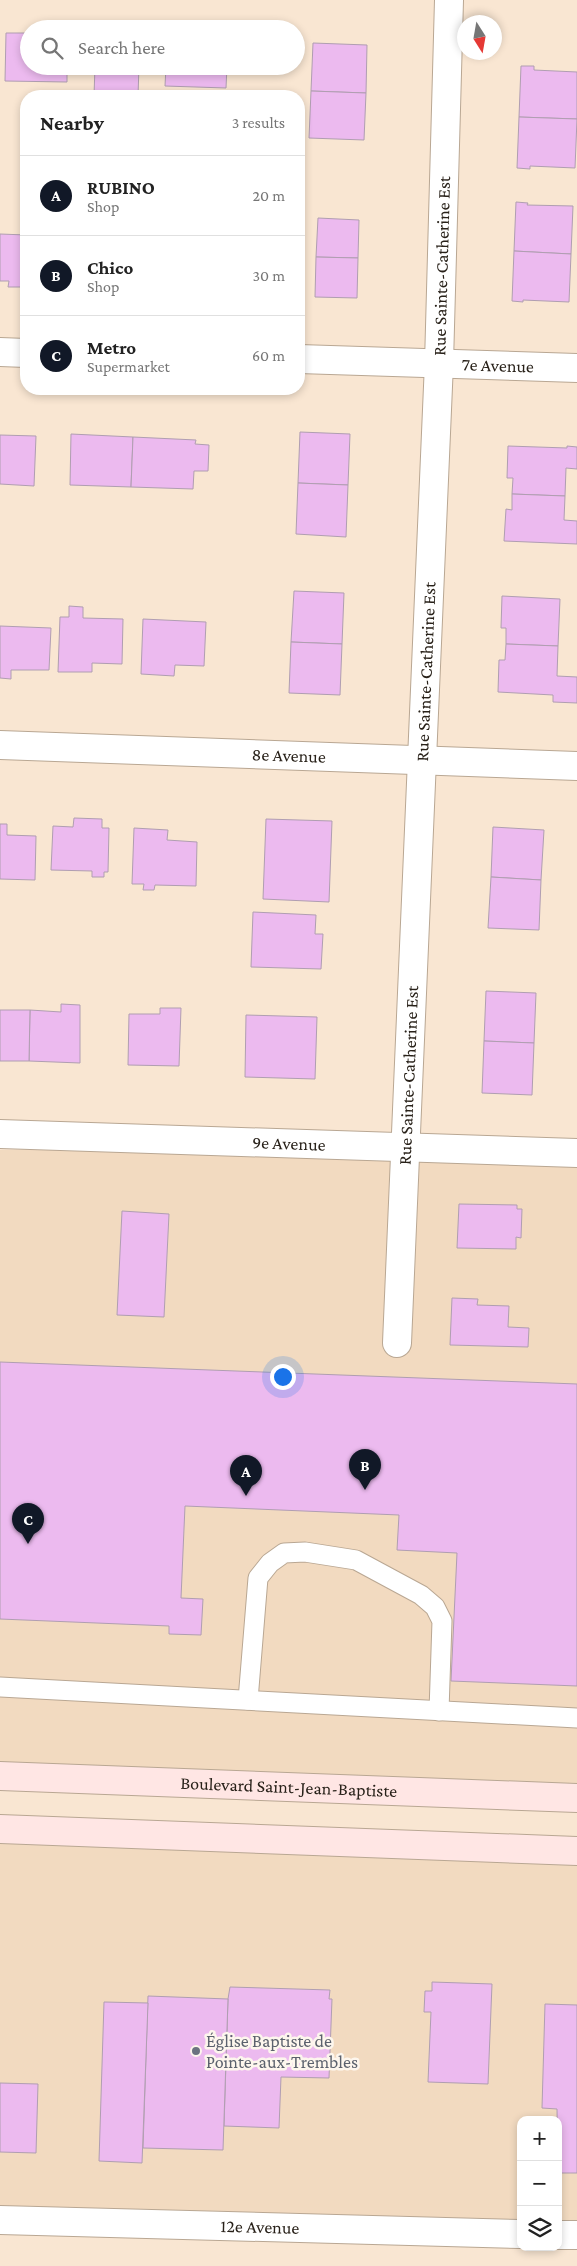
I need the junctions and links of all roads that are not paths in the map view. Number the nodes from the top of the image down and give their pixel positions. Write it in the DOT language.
graph roads {
  1 [pos="449,0"];
  2 [pos="0,352"];
  3 [pos="20,353"];
  4 [pos="305,360"];
  5 [pos="439,363"];
  6 [pos="577,368"];
  7 [pos="0,745"];
  8 [pos="422,761"];
  9 [pos="577,766"];
  10 [pos="0,1134"];
  11 [pos="406,1146"];
  12 [pos="577,1152"];
  13 [pos="397,1343"];
  14 [pos="0,1687"];
  15 [pos="248,1700"];
  16 [pos="439,1711"];
  17 [pos="577,1718"];
  18 [pos="0,1776"];
  19 [pos="577,1798"];
  20 [pos="0,1829"];
  21 [pos="577,1850"];
  22 [pos="0,2220"];
  23 [pos="517,2234"];
  24 [pos="562,2234"];
  25 [pos="577,2235"];
  1 -- 5 [label="street, Rue Sainte-Catherine Est"];
  2 -- 3 [label="street"];
  4 -- 5 [label="street, 7e Avenue"];
  5 -- 6 [label="street, 7e Avenue"];
  5 -- 8 [label="street, Rue Sainte-Catherine Est"];
  7 -- 8 [label="street, 8e Avenue"];
  8 -- 9 [label="street, 8e Avenue"];
  8 -- 11 [label="street, Rue Sainte-Catherine Est"];
  10 -- 11 [label="street, 9e Avenue"];
  11 -- 12 [label="street, 9e Avenue"];
  11 -- 13 [label="street, Rue Sainte-Catherine Est"];
  14 -- 15 [label="lane"];
  15 -- 16 [label="lane"];
  15 -- 16 [label="lane"];
  16 -- 17 [label="lane"];
  18 -- 19 [label="main road, Boulevard Saint-Jean-Baptiste"];
  20 -- 21 [label="main road"];
  22 -- 23 [label="street, 12e Avenue"];
  24 -- 25 [label="street"];
}
